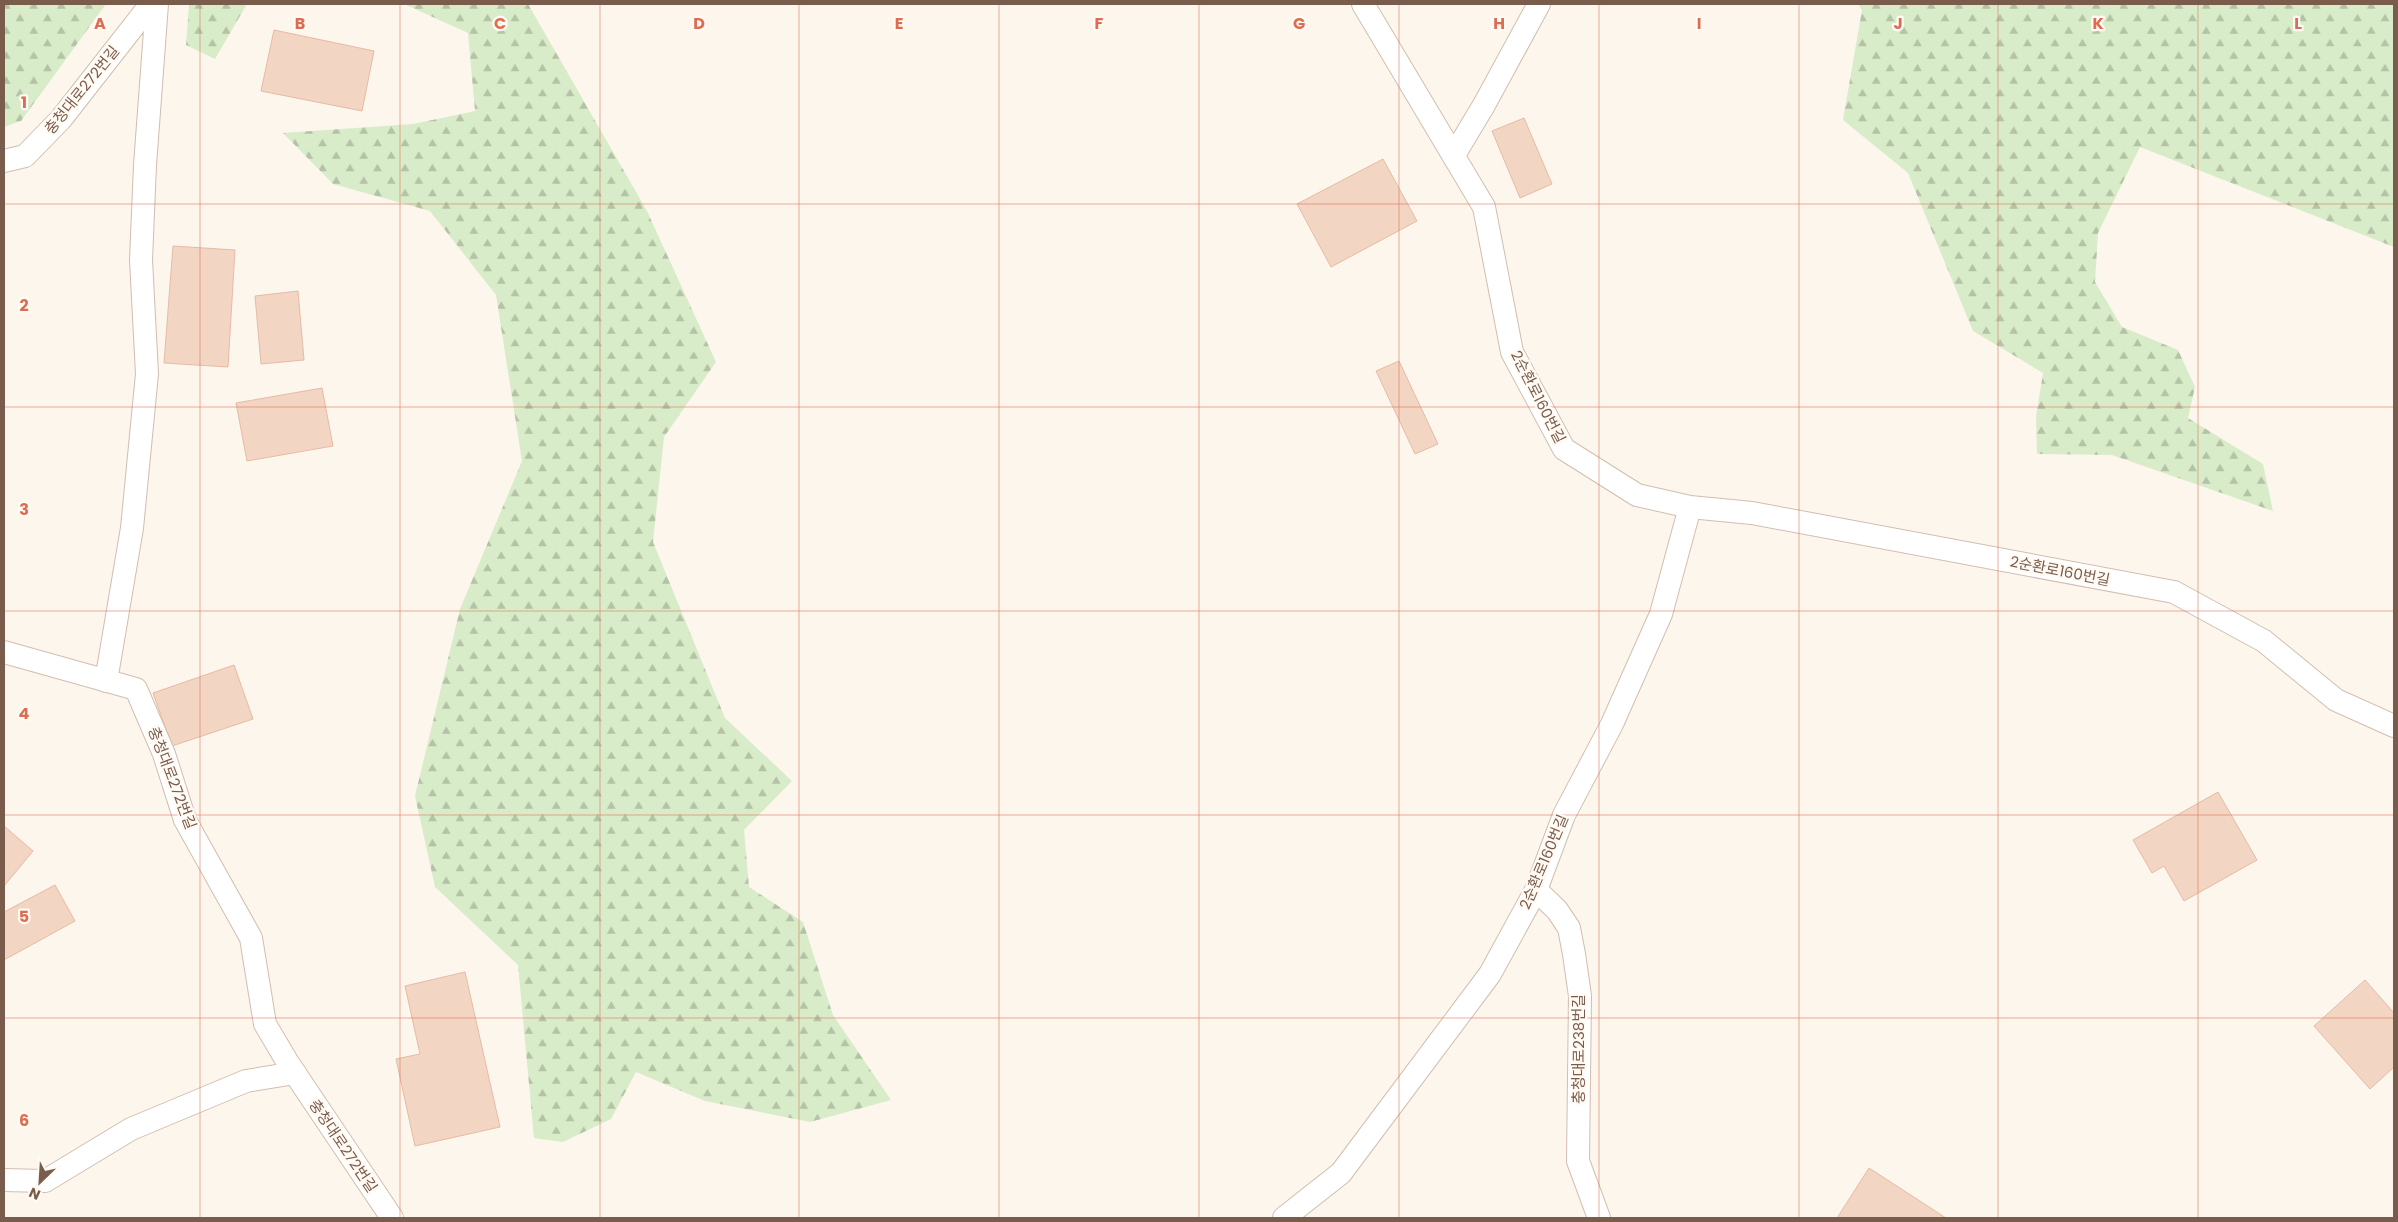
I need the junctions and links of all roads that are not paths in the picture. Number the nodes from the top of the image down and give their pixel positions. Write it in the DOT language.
graph roads {
  1 [pos="150,4"];
  2 [pos="157,4"];
  3 [pos="1363,4"];
  4 [pos="1539,4"];
  5 [pos="1454,156"];
  6 [pos="4,161"];
  7 [pos="1690,507"];
  8 [pos="4,652"];
  9 [pos="106,681"];
  10 [pos="2394,726"];
  11 [pos="1536,890"];
  12 [pos="295,1073"];
  13 [pos="4,1180"];
  14 [pos="392,1218"];
  15 [pos="1284,1218"];
  16 [pos="1599,1218"];
  1 -- 6 [label="lane, 충청대로272번길"];
  2 -- 9 [label="lane"];
  3 -- 5 [label="lane, 2순환로160번길"];
  4 -- 5 [label="lane"];
  5 -- 7 [label="lane, 2순환로160번길"];
  7 -- 10 [label="lane, 2순환로160번길"];
  7 -- 11 [label="lane, 2순환로160번길"];
  8 -- 9 [label="lane, 충청대로272번길"];
  9 -- 12 [label="lane, 충청대로272번길"];
  11 -- 15 [label="lane, 2순환로160번길"];
  11 -- 16 [label="lane, 충청대로238번길"];
  12 -- 13 [label="lane"];
  12 -- 14 [label="lane, 충청대로272번길"];
}
